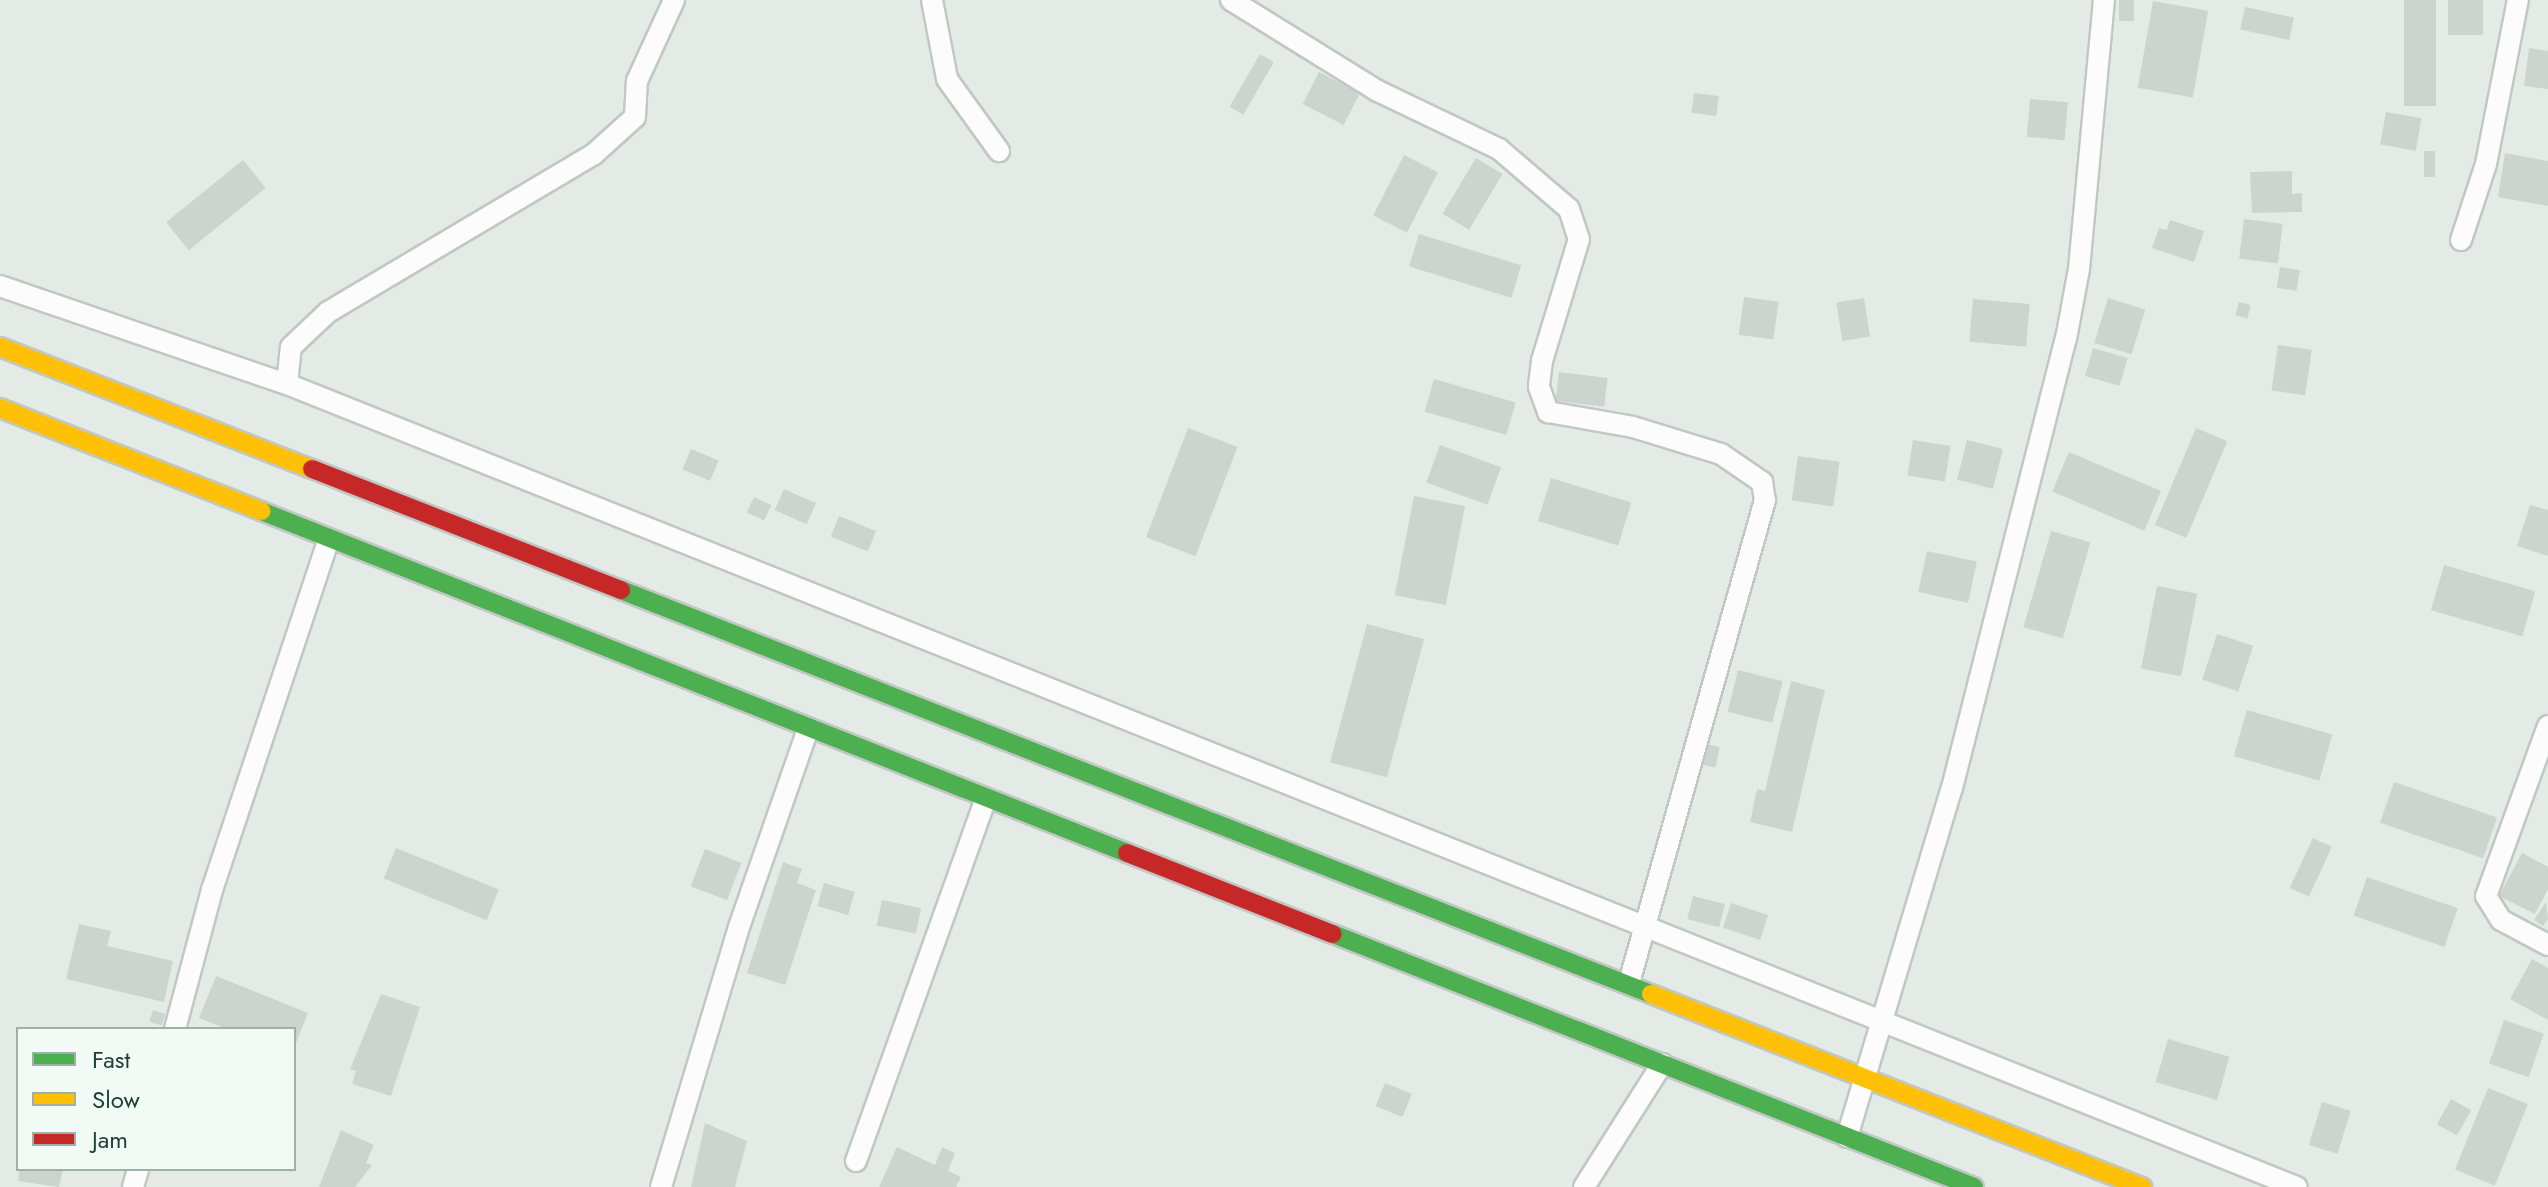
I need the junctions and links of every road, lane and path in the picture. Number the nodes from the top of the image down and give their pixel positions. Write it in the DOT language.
graph roads {
  1 [pos="674,0"];
  2 [pos="932,0"];
  3 [pos="1231,0"];
  4 [pos="2104,0"];
  5 [pos="2518,0"];
  6 [pos="999,151"];
  7 [pos="2461,240"];
  8 [pos="0,286"];
  9 [pos="0,347"];
  10 [pos="287,384"];
  11 [pos="0,408"];
  12 [pos="328,542"];
  13 [pos="2548,726"];
  14 [pos="808,729"];
  15 [pos="985,800"];
  16 [pos="1642,930"];
  17 [pos="2548,945"];
  18 [pos="1629,983"];
  19 [pos="1879,1021"];
  20 [pos="176,1027"];
  21 [pos="1662,1064"];
  22 [pos="1861,1075"];
  23 [pos="1847,1137"];
  24 [pos="856,1161"];
  25 [pos="661,1187"];
  26 [pos="1584,1187"];
  27 [pos="1974,1187"];
  28 [pos="2142,1187"];
  29 [pos="2297,1187"];
  1 -- 10 [label="street"];
  2 -- 6 [label="street"];
  3 -- 16 [label="street"];
  4 -- 19 [label="street"];
  5 -- 7 [label="street"];
  8 -- 10 [label="street"];
  9 -- 18 [label="highway"];
  10 -- 16 [label="street"];
  11 -- 12 [label="highway"];
  12 -- 14 [label="highway"];
  12 -- 20 [label="street"];
  13 -- 17 [label="street"];
  14 -- 15 [label="highway"];
  14 -- 25 [label="street"];
  15 -- 21 [label="highway"];
  15 -- 24 [label="street"];
  16 -- 18 [label="street"];
  16 -- 19 [label="street"];
  18 -- 22 [label="highway"];
  19 -- 22 [label="street"];
  19 -- 29 [label="street"];
  21 -- 23 [label="highway"];
  21 -- 26 [label="street"];
  22 -- 23 [label="street"];
  22 -- 28 [label="highway"];
  23 -- 27 [label="highway"];
}
